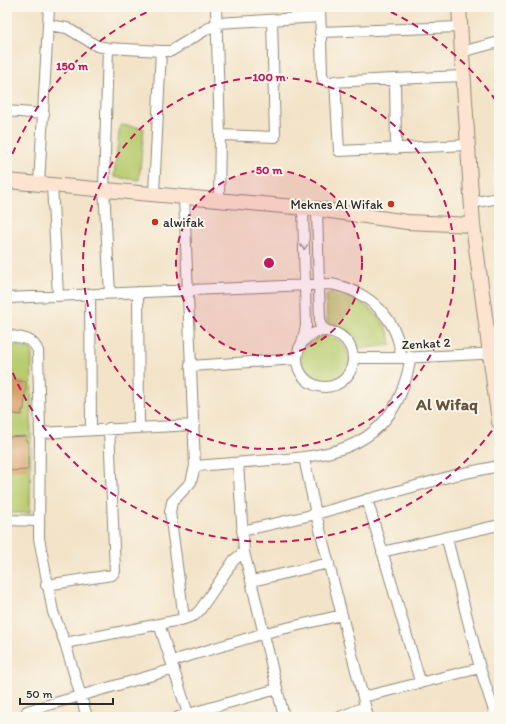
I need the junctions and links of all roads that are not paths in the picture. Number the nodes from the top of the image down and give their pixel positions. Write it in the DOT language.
graph roads {
  1 [pos="49,7"];
  2 [pos="216,7"];
  3 [pos="459,7"];
  4 [pos="319,12"];
  5 [pos="272,20"];
  6 [pos="217,23"];
  7 [pos="48,25"];
  8 [pos="460,28"];
  9 [pos="320,32"];
  10 [pos="499,42"];
  11 [pos="108,48"];
  12 [pos="161,51"];
  13 [pos="461,52"];
  14 [pos="462,76"];
  15 [pos="395,79"];
  16 [pos="335,81"];
  17 [pos="7,111"];
  18 [pos="44,114"];
  19 [pos="220,135"];
  20 [pos="467,145"];
  21 [pos="396,149"];
  22 [pos="7,182"];
  23 [pos="46,184"];
  24 [pos="104,189"];
  25 [pos="154,193"];
  26 [pos="184,197"];
  27 [pos="499,198"];
  28 [pos="220,200"];
  29 [pos="471,203"];
  30 [pos="310,208"];
  31 [pos="473,225"];
  32 [pos="319,284"];
  33 [pos="305,285"];
  34 [pos="187,290"];
  35 [pos="138,292"];
  36 [pos="110,293"];
  37 [pos="90,294"];
  38 [pos="58,295"];
  39 [pos="7,298"];
  40 [pos="328,331"];
  41 [pos="7,335"];
  42 [pos="302,344"];
  43 [pos="495,353"];
  44 [pos="354,358"];
  45 [pos="406,358"];
  46 [pos="297,360"];
  47 [pos="190,366"];
  48 [pos="499,422"];
  49 [pos="194,424"];
  50 [pos="139,426"];
  51 [pos="109,428"];
  52 [pos="91,429"];
  53 [pos="40,433"];
  54 [pos="304,458"];
  55 [pos="238,463"];
  56 [pos="195,466"];
  57 [pos="499,466"];
  58 [pos="367,498"];
  59 [pos="316,514"];
  60 [pos="7,520"];
  61 [pos="38,521"];
  62 [pos="499,525"];
  63 [pos="242,531"];
  64 [pos="447,539"];
  65 [pos="244,552"];
  66 [pos="382,552"];
  67 [pos="329,563"];
  68 [pos="252,581"];
  69 [pos="46,585"];
  70 [pos="342,615"];
  71 [pos="184,619"];
  72 [pos="159,624"];
  73 [pos="265,633"];
  74 [pos="65,644"];
  75 [pos="173,665"];
  76 [pos="480,668"];
  77 [pos="420,681"];
  78 [pos="277,689"];
  79 [pos="81,696"];
  80 [pos="365,707"];
  81 [pos="27,711"];
  82 [pos="185,716"];
  83 [pos="88,717"];
  84 [pos="284,717"];
  85 [pos="340,717"];
  86 [pos="496,717"];
  1 -- 7 [label="street"];
  2 -- 6 [label="street"];
  3 -- 8 [label="street"];
  4 -- 5 [label="street"];
  4 -- 9 [label="street"];
  5 -- 6 [label="street"];
  5 -- 19 [label="street"];
  6 -- 12 [label="street"];
  6 -- 19 [label="street"];
  7 -- 11 [label="street"];
  7 -- 18 [label="street"];
  8 -- 9 [label="street"];
  8 -- 13 [label="street"];
  9 -- 16 [label="street"];
  10 -- 13 [label="street"];
  11 -- 12 [label="street"];
  11 -- 24 [label="street"];
  12 -- 25 [label="street"];
  13 -- 14 [label="street"];
  14 -- 15 [label="street"];
  14 -- 20 [label="street"];
  15 -- 16 [label="street"];
  15 -- 21 [label="street"];
  16 -- 21 [label="street"];
  17 -- 18 [label="street"];
  18 -- 23 [label="street"];
  19 -- 28 [label="street"];
  20 -- 21 [label="street"];
  20 -- 29 [label="street"];
  22 -- 23 [label="street"];
  23 -- 24 [label="street"];
  23 -- 38 [label="street"];
  24 -- 25 [label="street"];
  24 -- 36 [label="street"];
  25 -- 26 [label="street"];
  26 -- 28 [label="street"];
  26 -- 34 [label="street"];
  27 -- 29 [label="street"];
  28 -- 30 [label="street"];
  29 -- 31 [label="street"];
  30 -- 31 [label="street"];
  30 -- 32 [label="street"];
  30 -- 33 [label="street, one-way"];
  31 -- 43 [label="street"];
  32 -- 33 [label="street"];
  32 -- 40 [label="street"];
  32 -- 45 [label="street"];
  33 -- 34 [label="street"];
  33 -- 42 [label="street"];
  34 -- 35 [label="street"];
  34 -- 47 [label="street"];
  35 -- 36 [label="street"];
  35 -- 50 [label="street"];
  36 -- 37 [label="street"];
  37 -- 38 [label="street"];
  37 -- 52 [label="street"];
  38 -- 39 [label="street"];
  40 -- 42 [label="street"];
  40 -- 44 [label="street"];
  41 -- 53 [label="street"];
  42 -- 46 [label="street"];
  43 -- 45 [label="street, Zenkat 2"];
  43 -- 48 [label="street"];
  44 -- 45 [label="street, Zenkat 2"];
  44 -- 46 [label="street"];
  45 -- 54 [label="street"];
  46 -- 47 [label="street"];
  47 -- 49 [label="street"];
  49 -- 50 [label="street"];
  49 -- 56 [label="street"];
  50 -- 51 [label="street"];
  51 -- 52 [label="street"];
  51 -- 69 [label="street"];
  52 -- 53 [label="street"];
  53 -- 61 [label="street"];
  54 -- 55 [label="street"];
  54 -- 59 [label="street"];
  55 -- 56 [label="street"];
  55 -- 63 [label="street"];
  56 -- 71 [label="street"];
  57 -- 58 [label="street"];
  58 -- 59 [label="street"];
  58 -- 66 [label="street"];
  59 -- 63 [label="street"];
  59 -- 67 [label="street"];
  60 -- 61 [label="street"];
  61 -- 69 [label="street"];
  62 -- 64 [label="street"];
  63 -- 65 [label="street"];
  64 -- 66 [label="street"];
  64 -- 76 [label="street"];
  65 -- 68 [label="street"];
  65 -- 71 [label="street"];
  66 -- 77 [label="street"];
  67 -- 68 [label="street"];
  67 -- 70 [label="street"];
  68 -- 73 [label="street"];
  69 -- 74 [label="street"];
  70 -- 73 [label="street"];
  70 -- 80 [label="street"];
  71 -- 72 [label="street"];
  72 -- 74 [label="street"];
  72 -- 75 [label="street"];
  73 -- 75 [label="street"];
  73 -- 78 [label="street"];
  74 -- 79 [label="street"];
  75 -- 79 [label="street"];
  75 -- 82 [label="street"];
  76 -- 77 [label="street"];
  76 -- 86 [label="street"];
  77 -- 80 [label="street"];
  78 -- 82 [label="street"];
  78 -- 84 [label="street"];
  79 -- 81 [label="street"];
  79 -- 83 [label="street"];
  80 -- 85 [label="street"];
}
